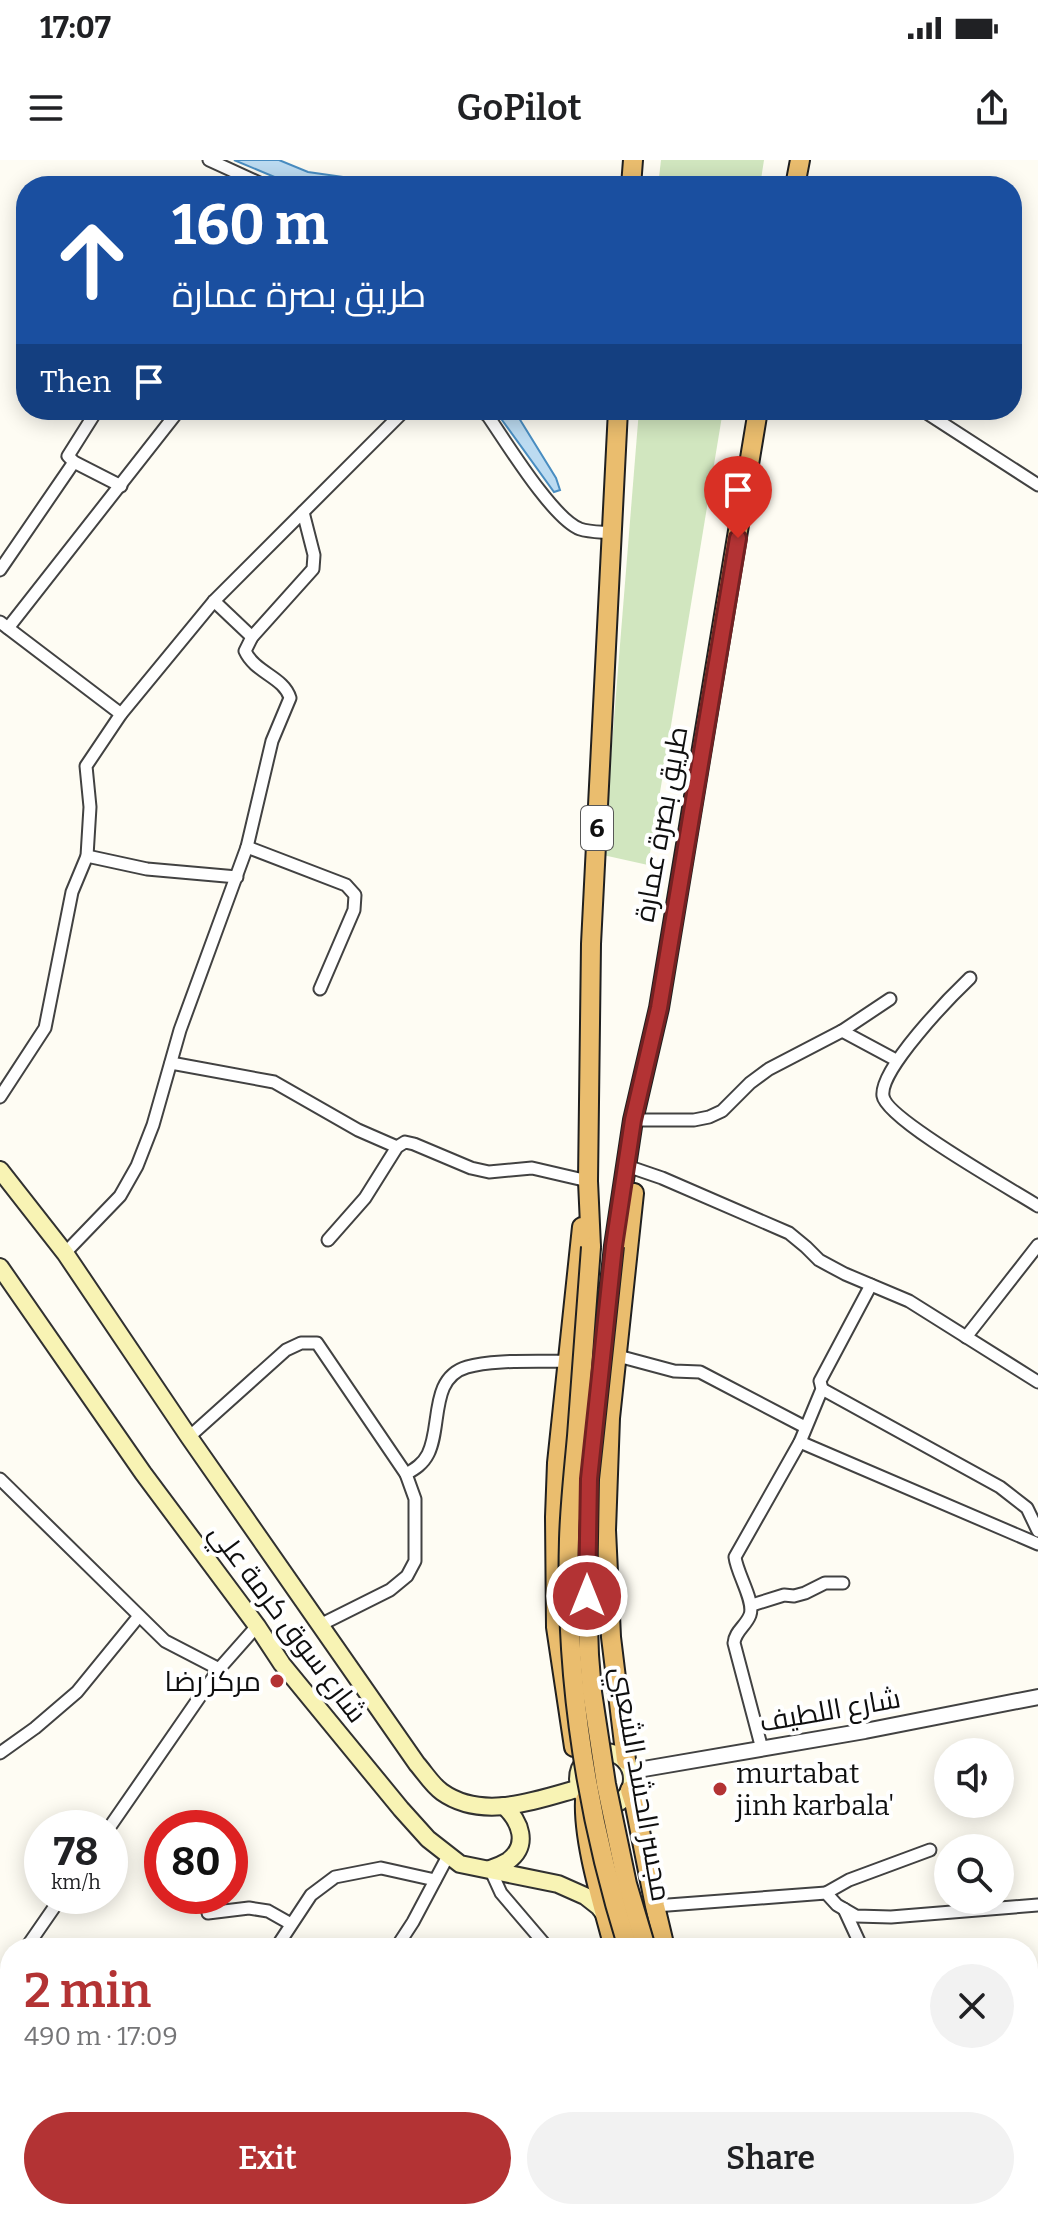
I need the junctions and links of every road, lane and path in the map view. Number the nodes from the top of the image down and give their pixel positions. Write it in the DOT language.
graph roads {
  1 [pos="209,160"];
  2 [pos="244,176"];
  3 [pos="91,420"];
  4 [pos="171,420"];
  5 [pos="395,420"];
  6 [pos="491,420"];
  7 [pos="617,420"];
  8 [pos="756,420"];
  9 [pos="937,420"];
  10 [pos="74,462"];
  11 [pos="1038,485"];
  12 [pos="121,486"];
  13 [pos="303,512"];
  14 [pos="611,533"];
  15 [pos="0,570"];
  16 [pos="214,601"];
  17 [pos="4,625"];
  18 [pos="252,637"];
  19 [pos="121,714"];
  20 [pos="247,847"];
  21 [pos="87,856"];
  22 [pos="237,877"];
  23 [pos="970,978"];
  24 [pos="320,989"];
  25 [pos="890,999"];
  26 [pos="842,1031"];
  27 [pos="896,1060"];
  28 [pos="171,1063"];
  29 [pos="0,1097"];
  30 [pos="633,1120"];
  31 [pos="397,1147"];
  32 [pos="627,1166"];
  33 [pos="0,1170"];
  34 [pos="588,1181"];
  35 [pos="1038,1206"];
  36 [pos="328,1240"];
  37 [pos="1038,1245"];
  38 [pos="614,1246"];
  39 [pos="65,1253"];
  40 [pos="0,1267"];
  41 [pos="871,1285"];
  42 [pos="966,1337"];
  43 [pos="618,1356"];
  44 [pos="567,1361"];
  45 [pos="1038,1382"];
  46 [pos="822,1389"];
  47 [pos="805,1427"];
  48 [pos="189,1437"];
  49 [pos="800,1442"];
  50 [pos="406,1474"];
  51 [pos="0,1479"];
  52 [pos="1038,1531"];
  53 [pos="1038,1544"];
  54 [pos="843,1583"];
  55 [pos="752,1605"];
  56 [pos="139,1616"];
  57 [pos="320,1625"];
  58 [pos="257,1626"];
  59 [pos="219,1669"];
  60 [pos="1037,1700"];
  61 [pos="762,1749"];
  62 [pos="0,1753"];
  63 [pos="580,1768"];
  64 [pos="629,1774"];
  65 [pos="583,1793"];
  66 [pos="504,1806"];
  67 [pos="121,1810"];
  68 [pos="930,1850"];
  69 [pos="448,1856"];
  70 [pos="490,1869"];
  71 [pos="649,1877"];
  72 [pos="435,1880"];
  73 [pos="599,1888"];
  74 [pos="826,1893"];
  75 [pos="1038,1905"];
  76 [pos="655,1906"];
  77 [pos="248,1908"];
  78 [pos="844,1909"];
  79 [pos="50,1914"];
  80 [pos="606,1917"];
  81 [pos="291,1924"];
  82 [pos="33,1938"];
  83 [pos="282,1938"];
  84 [pos="403,1938"];
  85 [pos="539,1938"];
  86 [pos="611,1938"];
  87 [pos="625,1938"];
  88 [pos="643,1938"];
  89 [pos="663,1938"];
  90 [pos="857,1938"];
  1 -- 2 [label="street"];
  3 -- 10 [label="street"];
  4 -- 12 [label="street"];
  5 -- 13 [label="street"];
  6 -- 14 [label="street"];
  7 -- 14 [label="highway, طريق بصرة عمارة / 6"];
  8 -- 30 [label="highway, طريق بصرة عمارة"];
  9 -- 11 [label="street"];
  10 -- 12 [label="street"];
  10 -- 15 [label="street"];
  12 -- 17 [label="street"];
  13 -- 16 [label="street"];
  13 -- 18 [label="street"];
  14 -- 34 [label="highway, طريق بصرة عمارة / 6"];
  16 -- 18 [label="street"];
  16 -- 19 [label="street"];
  17 -- 19 [label="street"];
  18 -- 20 [label="street"];
  19 -- 21 [label="street"];
  20 -- 22 [label="street"];
  20 -- 24 [label="street"];
  21 -- 22 [label="street"];
  21 -- 29 [label="street"];
  22 -- 28 [label="street"];
  23 -- 27 [label="street"];
  25 -- 26 [label="street"];
  26 -- 27 [label="street"];
  26 -- 30 [label="street"];
  27 -- 35 [label="street"];
  28 -- 31 [label="street"];
  28 -- 39 [label="street"];
  30 -- 32 [label="highway, طريق بصرة عمارة"];
  31 -- 34 [label="street"];
  31 -- 36 [label="street"];
  32 -- 38 [label="highway, طريق بصرة عمارة"];
  32 -- 41 [label="street"];
  32 -- 43 [label="highway"];
  33 -- 39 [label="main road, شارع سوق كرمة علي"];
  34 -- 44 [label="highway"];
  34 -- 87 [label="highway, طريق بصرة عمارة / 6, bridge"];
  37 -- 42 [label="street"];
  38 -- 88 [label="highway, مجسر الحشد الشعبي, bridge"];
  39 -- 48 [label="main road, شارع سوق كرمة علي"];
  40 -- 58 [label="main road, شارع سوق كرمة علي"];
  41 -- 42 [label="street"];
  41 -- 46 [label="street"];
  42 -- 45 [label="street"];
  43 -- 47 [label="street"];
  43 -- 64 [label="highway"];
  44 -- 50 [label="street"];
  44 -- 63 [label="highway"];
  46 -- 47 [label="street"];
  46 -- 52 [label="street"];
  47 -- 49 [label="street"];
  48 -- 50 [label="street"];
  48 -- 57 [label="main road, شارع سوق كرمة علي"];
  49 -- 53 [label="street"];
  49 -- 55 [label="street"];
  50 -- 57 [label="street"];
  51 -- 56 [label="street"];
  54 -- 55 [label="street"];
  55 -- 61 [label="street"];
  56 -- 59 [label="street"];
  56 -- 62 [label="street"];
  57 -- 66 [label="main road, شارع سوق كرمة علي"];
  58 -- 59 [label="street"];
  58 -- 69 [label="main road, شارع سوق كرمة علي"];
  59 -- 67 [label="street"];
  60 -- 61 [label="street, شارع اللطيف"];
  61 -- 64 [label="street, شارع اللطيف"];
  63 -- 64 [label="main road"];
  63 -- 65 [label="main road"];
  64 -- 65 [label="main road"];
  64 -- 71 [label="highway"];
  65 -- 66 [label="main road, شارع سوق كرمة علي"];
  65 -- 73 [label="highway"];
  66 -- 70 [label="main road"];
  68 -- 74 [label="street"];
  69 -- 70 [label="main road, شارع سوق كرمة علي"];
  69 -- 72 [label="street"];
  70 -- 80 [label="main road, شارع سوق كرمة علي"];
  70 -- 85 [label="street"];
  71 -- 73 [label="highway"];
  71 -- 76 [label="highway"];
  72 -- 81 [label="street"];
  72 -- 84 [label="street"];
  73 -- 80 [label="highway"];
  74 -- 76 [label="street"];
  74 -- 78 [label="street"];
  75 -- 78 [label="street"];
  76 -- 89 [label="highway"];
  77 -- 81 [label="street"];
  78 -- 90 [label="street"];
  79 -- 82 [label="street"];
  80 -- 86 [label="highway"];
  81 -- 83 [label="street"];
}
